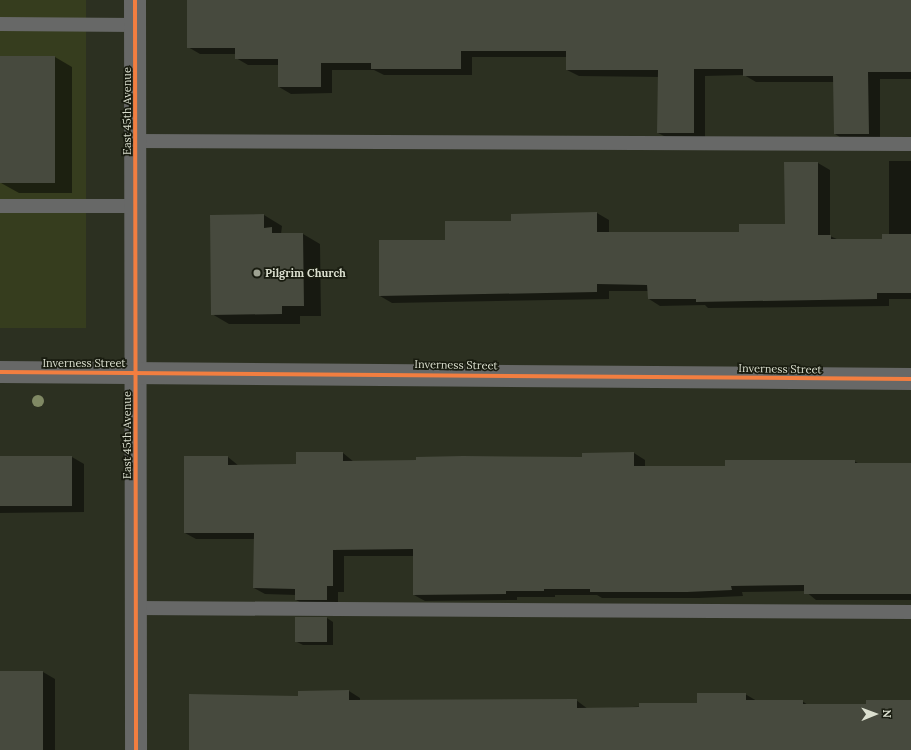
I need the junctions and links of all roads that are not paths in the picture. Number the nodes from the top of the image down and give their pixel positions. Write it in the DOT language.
graph roads {
  1 [pos="136,0"];
  2 [pos="0,24"];
  3 [pos="136,25"];
  4 [pos="136,140"];
  5 [pos="911,144"];
  6 [pos="0,206"];
  7 [pos="136,206"];
  8 [pos="0,372"];
  9 [pos="136,372"];
  10 [pos="911,379"];
  11 [pos="136,608"];
  12 [pos="911,612"];
  13 [pos="136,750"];
  1 -- 3 [label="street, East 45th Avenue"];
  2 -- 3 [label="lane"];
  3 -- 4 [label="street, East 45th Avenue"];
  4 -- 5 [label="lane"];
  4 -- 7 [label="street, East 45th Avenue"];
  6 -- 7 [label="lane"];
  7 -- 9 [label="street, East 45th Avenue"];
  8 -- 9 [label="street, Inverness Street"];
  9 -- 10 [label="street, Inverness Street"];
  9 -- 11 [label="street, East 45th Avenue"];
  11 -- 12 [label="lane"];
  11 -- 13 [label="street, East 45th Avenue"];
}
